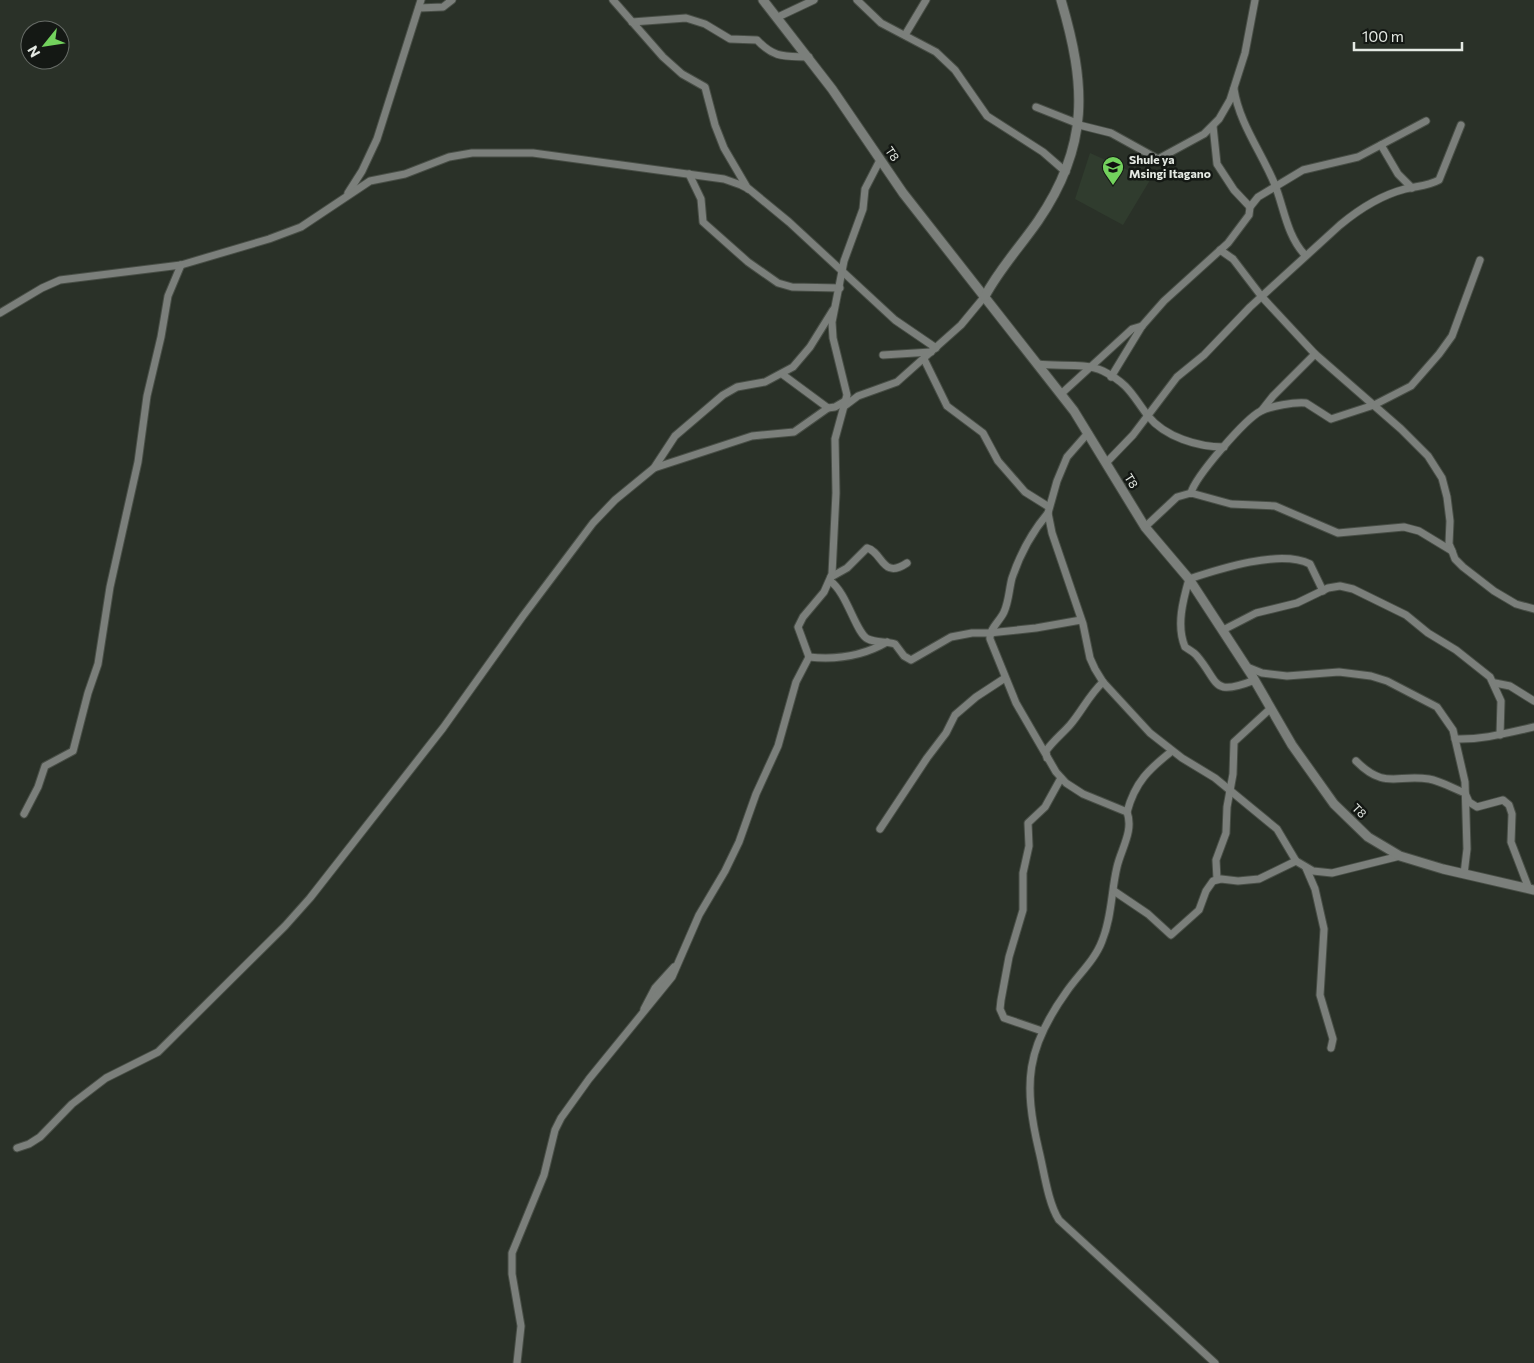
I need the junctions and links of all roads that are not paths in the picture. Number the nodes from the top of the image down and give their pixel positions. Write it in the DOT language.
graph roads {
  1 [pos="421,0"];
  2 [pos="452,0"];
  3 [pos="613,0"];
  4 [pos="763,0"];
  5 [pos="814,0"];
  6 [pos="857,0"];
  7 [pos="926,0"];
  8 [pos="1061,0"];
  9 [pos="1256,0"];
  10 [pos="419,8"];
  11 [pos="778,17"];
  12 [pos="632,22"];
  13 [pos="904,35"];
  14 [pos="809,57"];
  15 [pos="1234,85"];
  16 [pos="1036,107"];
  17 [pos="1426,121"];
  18 [pos="1079,124"];
  19 [pos="1462,125"];
  20 [pos="1213,126"];
  21 [pos="1381,145"];
  22 [pos="880,160"];
  23 [pos="1066,172"];
  24 [pos="690,174"];
  25 [pos="1275,186"];
  26 [pos="1412,188"];
  27 [pos="749,189"];
  28 [pos="343,199"];
  29 [pos="1250,207"];
  30 [pos="1220,250"];
  31 [pos="1305,255"];
  32 [pos="1480,260"];
  33 [pos="181,265"];
  34 [pos="843,272"];
  35 [pos="840,288"];
  36 [pos="985,296"];
  37 [pos="1262,297"];
  38 [pos="836,306"];
  39 [pos="0,313"];
  40 [pos="1142,326"];
  41 [pos="934,350"];
  42 [pos="1315,354"];
  43 [pos="883,355"];
  44 [pos="924,359"];
  45 [pos="1038,364"];
  46 [pos="1089,367"];
  47 [pos="782,374"];
  48 [pos="1111,377"];
  49 [pos="1061,394"];
  50 [pos="846,403"];
  51 [pos="1374,405"];
  52 [pos="831,408"];
  53 [pos="1262,410"];
  54 [pos="1148,415"];
  55 [pos="840,422"];
  56 [pos="1088,433"];
  57 [pos="1224,447"];
  58 [pos="1106,463"];
  59 [pos="654,468"];
  60 [pos="1191,493"];
  61 [pos="1048,510"];
  62 [pos="1145,527"];
  63 [pos="1452,551"];
  64 [pos="907,563"];
  65 [pos="830,579"];
  66 [pos="1189,579"];
  67 [pos="1324,591"];
  68 [pos="1534,608"];
  69 [pos="1081,620"];
  70 [pos="1222,630"];
  71 [pos="990,634"];
  72 [pos="888,642"];
  73 [pos="809,657"];
  74 [pos="1247,667"];
  75 [pos="1006,678"];
  76 [pos="1255,680"];
  77 [pos="1103,682"];
  78 [pos="1495,683"];
  79 [pos="1534,700"];
  80 [pos="1271,708"];
  81 [pos="1534,726"];
  82 [pos="1500,735"];
  83 [pos="1455,739"];
  84 [pos="1172,751"];
  85 [pos="1048,758"];
  86 [pos="1356,761"];
  87 [pos="1061,778"];
  88 [pos="1231,791"];
  89 [pos="1465,793"];
  90 [pos="1127,812"];
  91 [pos="24,814"];
  92 [pos="880,829"];
  93 [pos="1400,856"];
  94 [pos="1296,861"];
  95 [pos="1306,868"];
  96 [pos="1464,874"];
  97 [pos="1217,879"];
  98 [pos="1532,890"];
  99 [pos="1114,891"];
  100 [pos="1042,1031"];
  101 [pos="1332,1048"];
  102 [pos="17,1148"];
  103 [pos="517,1363"];
  104 [pos="1215,1363"];
  1 -- 10 [label="street"];
  2 -- 10 [label="street"];
  3 -- 12 [label="street"];
  4 -- 11 [label="street, T8"];
  5 -- 11 [label="street"];
  6 -- 13 [label="street"];
  7 -- 13 [label="street"];
  8 -- 18 [label="street"];
  9 -- 15 [label="street"];
  10 -- 28 [label="street"];
  11 -- 14 [label="street, T8"];
  12 -- 14 [label="street"];
  12 -- 27 [label="street"];
  13 -- 23 [label="street"];
  14 -- 22 [label="street, T8"];
  15 -- 20 [label="street"];
  15 -- 25 [label="street"];
  16 -- 18 [label="street"];
  17 -- 21 [label="street"];
  18 -- 20 [label="street"];
  18 -- 23 [label="street"];
  19 -- 26 [label="street"];
  20 -- 29 [label="street"];
  21 -- 25 [label="street"];
  21 -- 26 [label="street"];
  22 -- 34 [label="street"];
  22 -- 36 [label="street, T8"];
  23 -- 36 [label="street"];
  24 -- 27 [label="street"];
  24 -- 28 [label="street"];
  24 -- 35 [label="street"];
  25 -- 29 [label="street"];
  25 -- 31 [label="street"];
  26 -- 31 [label="street"];
  27 -- 34 [label="street"];
  28 -- 33 [label="street"];
  29 -- 30 [label="street"];
  30 -- 37 [label="street"];
  30 -- 40 [label="street"];
  31 -- 37 [label="street"];
  32 -- 51 [label="street"];
  33 -- 39 [label="street"];
  33 -- 91 [label="street"];
  34 -- 35 [label="street"];
  34 -- 41 [label="street"];
  35 -- 38 [label="street"];
  36 -- 41 [label="street"];
  36 -- 45 [label="street, T8"];
  37 -- 42 [label="street"];
  37 -- 54 [label="street"];
  38 -- 47 [label="street"];
  38 -- 50 [label="street"];
  40 -- 46 [label="street"];
  40 -- 48 [label="street"];
  41 -- 43 [label="street"];
  41 -- 44 [label="street"];
  42 -- 51 [label="street"];
  42 -- 53 [label="street"];
  44 -- 50 [label="street"];
  44 -- 61 [label="street"];
  45 -- 46 [label="street"];
  45 -- 49 [label="street, T8"];
  46 -- 48 [label="street"];
  46 -- 49 [label="street"];
  47 -- 52 [label="street"];
  47 -- 59 [label="street"];
  48 -- 54 [label="street"];
  49 -- 56 [label="street, T8"];
  50 -- 52 [label="street"];
  50 -- 55 [label="street"];
  51 -- 53 [label="street"];
  51 -- 63 [label="street"];
  52 -- 55 [label="street"];
  52 -- 59 [label="street"];
  53 -- 57 [label="street"];
  54 -- 57 [label="street"];
  54 -- 58 [label="street"];
  55 -- 65 [label="street"];
  56 -- 58 [label="street, T8"];
  56 -- 61 [label="street"];
  57 -- 60 [label="street"];
  58 -- 62 [label="street, T8"];
  59 -- 102 [label="street"];
  60 -- 62 [label="street"];
  60 -- 63 [label="street"];
  61 -- 69 [label="street"];
  61 -- 71 [label="street"];
  62 -- 66 [label="street, T8"];
  63 -- 68 [label="street"];
  64 -- 65 [label="street"];
  65 -- 72 [label="street"];
  65 -- 73 [label="street"];
  66 -- 67 [label="street"];
  66 -- 70 [label="street, T8"];
  66 -- 76 [label="street"];
  67 -- 70 [label="street"];
  67 -- 78 [label="street"];
  69 -- 71 [label="street"];
  69 -- 77 [label="street"];
  70 -- 74 [label="street, T8"];
  71 -- 72 [label="street"];
  71 -- 75 [label="street"];
  72 -- 73 [label="street"];
  73 -- 103 [label="street"];
  74 -- 76 [label="street, T8"];
  74 -- 83 [label="street"];
  75 -- 85 [label="street"];
  75 -- 92 [label="street"];
  76 -- 80 [label="street, T8"];
  77 -- 84 [label="street"];
  77 -- 85 [label="street"];
  78 -- 79 [label="street"];
  78 -- 82 [label="street"];
  80 -- 88 [label="street"];
  80 -- 93 [label="street, T8"];
  81 -- 82 [label="street"];
  82 -- 83 [label="street"];
  83 -- 89 [label="street"];
  84 -- 88 [label="street"];
  84 -- 90 [label="street"];
  85 -- 87 [label="street"];
  86 -- 89 [label="street"];
  87 -- 90 [label="street"];
  87 -- 100 [label="street"];
  88 -- 94 [label="street"];
  88 -- 97 [label="street"];
  89 -- 96 [label="street"];
  89 -- 98 [label="street"];
  90 -- 99 [label="street"];
  93 -- 95 [label="street"];
  93 -- 96 [label="street, T8"];
  94 -- 95 [label="street"];
  94 -- 97 [label="street"];
  95 -- 101 [label="street"];
  96 -- 98 [label="street, T8"];
  97 -- 99 [label="street"];
  99 -- 100 [label="street"];
  100 -- 104 [label="street"];
}
